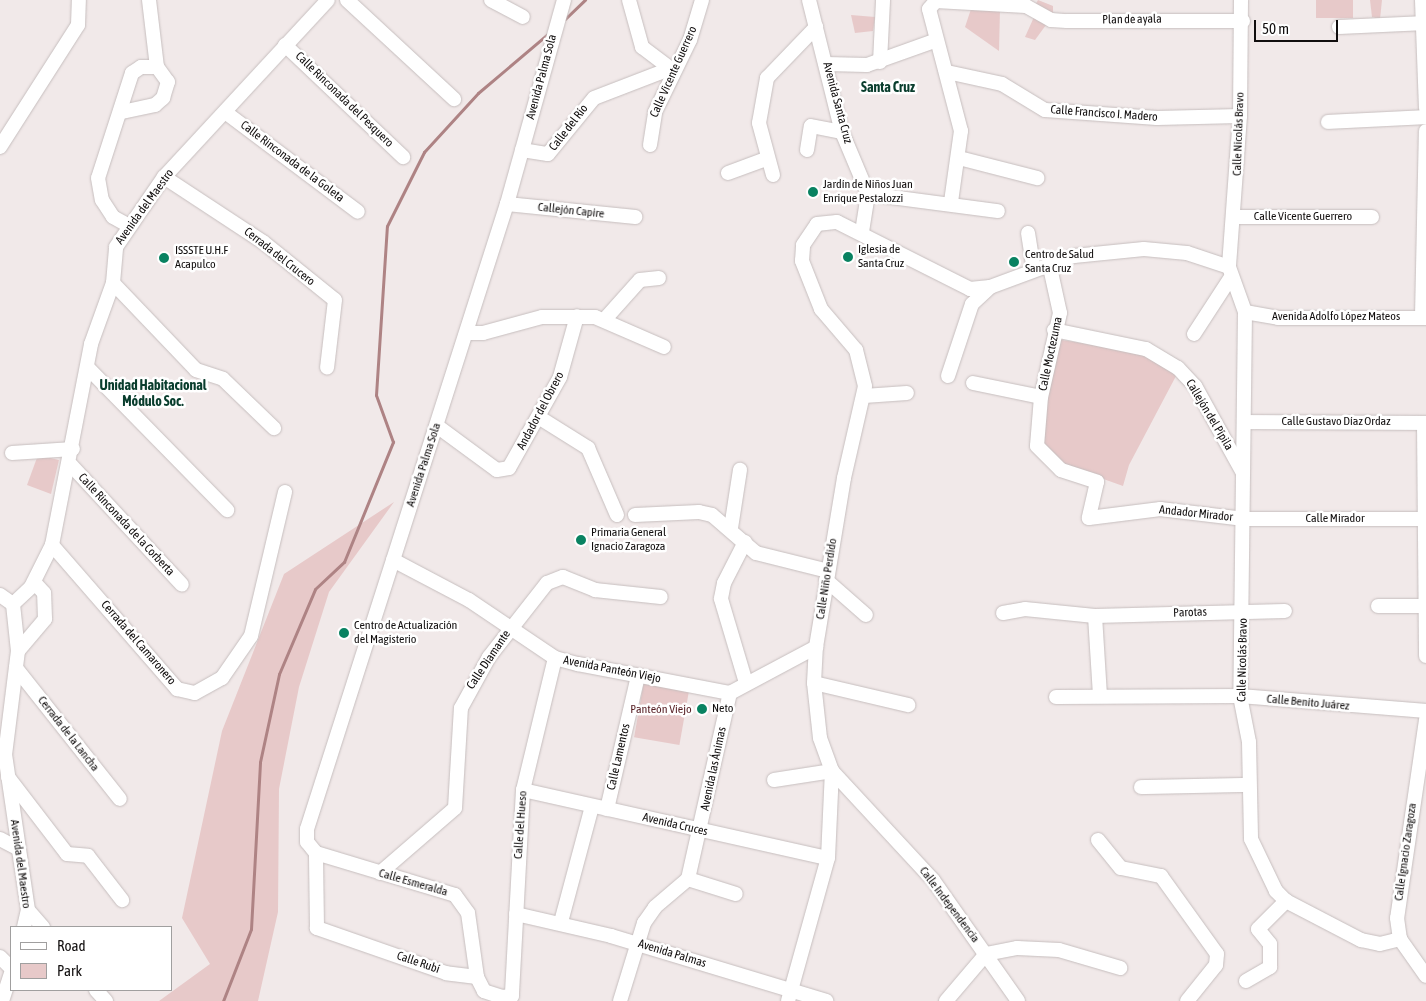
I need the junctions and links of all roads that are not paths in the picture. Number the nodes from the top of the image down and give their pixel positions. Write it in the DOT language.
graph roads {
  1 [pos="79,0"];
  2 [pos="149,0"];
  3 [pos="347,0"];
  4 [pos="492,0"];
  5 [pos="702,0"];
  6 [pos="809,0"];
  7 [pos="883,0"];
  8 [pos="1241,0"];
  9 [pos="1422,0"];
  10 [pos="628,1"];
  11 [pos="318,3"];
  12 [pos="1024,3"];
  13 [pos="562,6"];
  14 [pos="523,17"];
  15 [pos="1243,21"];
  16 [pos="1424,23"];
  17 [pos="816,27"];
  18 [pos="1339,27"];
  19 [pos="934,41"];
  20 [pos="285,45"];
  21 [pos="880,62"];
  22 [pos="826,64"];
  23 [pos="157,67"];
  24 [pos="672,70"];
  25 [pos="947,72"];
  26 [pos="454,99"];
  27 [pos="1426,108"];
  28 [pos="122,112"];
  29 [pos="225,112"];
  30 [pos="1240,116"];
  31 [pos="1426,118"];
  32 [pos="1328,122"];
  33 [pos="1426,131"];
  34 [pos="842,132"];
  35 [pos="650,145"];
  36 [pos="0,147"];
  37 [pos="522,150"];
  38 [pos="807,150"];
  39 [pos="403,157"];
  40 [pos="959,158"];
  41 [pos="766,159"];
  42 [pos="728,173"];
  43 [pos="773,175"];
  44 [pos="164,177"];
  45 [pos="1037,178"];
  46 [pos="868,194"];
  47 [pos="951,202"];
  48 [pos="507,204"];
  49 [pos="998,211"];
  50 [pos="358,212"];
  51 [pos="1424,216"];
  52 [pos="635,217"];
  53 [pos="1372,217"];
  54 [pos="1235,218"];
  55 [pos="129,226"];
  56 [pos="862,233"];
  57 [pos="1028,233"];
  58 [pos="1048,263"];
  59 [pos="1034,270"];
  60 [pos="1230,272"];
  61 [pos="659,278"];
  62 [pos="113,283"];
  63 [pos="990,287"];
  64 [pos="1246,312"];
  65 [pos="577,316"];
  66 [pos="1424,317"];
  67 [pos="606,318"];
  68 [pos="1054,330"];
  69 [pos="467,333"];
  70 [pos="1194,334"];
  71 [pos="664,347"];
  72 [pos="88,368"];
  73 [pos="328,368"];
  74 [pos="948,376"];
  75 [pos="973,383"];
  76 [pos="907,393"];
  77 [pos="864,396"];
  78 [pos="1041,397"];
  79 [pos="540,418"];
  80 [pos="1245,422"];
  81 [pos="1425,423"];
  82 [pos="437,426"];
  83 [pos="274,428"];
  84 [pos="74,449"];
  85 [pos="12,453"];
  86 [pos="71,465"];
  87 [pos="740,470"];
  88 [pos="1244,474"];
  89 [pos="285,492"];
  90 [pos="226,510"];
  91 [pos="617,515"];
  92 [pos="636,515"];
  93 [pos="1089,518"];
  94 [pos="1244,519"];
  95 [pos="1425,519"];
  96 [pos="731,528"];
  97 [pos="744,542"];
  98 [pos="52,545"];
  99 [pos="393,560"];
  100 [pos="827,575"];
  101 [pos="34,582"];
  102 [pos="182,585"];
  103 [pos="0,595"];
  104 [pos="661,597"];
  105 [pos="13,604"];
  106 [pos="1378,606"];
  107 [pos="1425,609"];
  108 [pos="1243,611"];
  109 [pos="1285,611"];
  110 [pos="1003,613"];
  111 [pos="866,615"];
  112 [pos="1095,616"];
  113 [pos="511,629"];
  114 [pos="816,647"];
  115 [pos="18,651"];
  116 [pos="1426,656"];
  117 [pos="554,658"];
  118 [pos="16,668"];
  119 [pos="638,676"];
  120 [pos="746,683"];
  121 [pos="814,683"];
  122 [pos="730,693"];
  123 [pos="1100,696"];
  124 [pos="1240,696"];
  125 [pos="1056,697"];
  126 [pos="908,704"];
  127 [pos="1426,711"];
  128 [pos="1426,720"];
  129 [pos="832,771"];
  130 [pos="7,776"];
  131 [pos="774,780"];
  132 [pos="1246,785"];
  133 [pos="1141,787"];
  134 [pos="523,790"];
  135 [pos="120,799"];
  136 [pos="592,806"];
  137 [pos="606,810"];
  138 [pos="701,831"];
  139 [pos="0,840"];
  140 [pos="1098,840"];
  141 [pos="17,848"];
  142 [pos="316,853"];
  143 [pos="828,858"];
  144 [pos="380,873"];
  145 [pos="688,879"];
  146 [pos="736,894"];
  147 [pos="122,900"];
  148 [pos="1286,901"];
  149 [pos="28,910"];
  150 [pos="516,914"];
  151 [pos="561,922"];
  152 [pos="24,926"];
  153 [pos="42,926"];
  154 [pos="317,928"];
  155 [pos="1400,939"];
  156 [pos="639,944"];
  157 [pos="986,954"];
  158 [pos="0,957"];
  159 [pos="10,967"];
  160 [pos="1120,968"];
  161 [pos="1426,976"];
  162 [pos="10,977"];
  163 [pos="477,977"];
  164 [pos="1246,980"];
  165 [pos="97,991"];
  166 [pos="788,995"];
  167 [pos="3,1000"];
  168 [pos="106,1001"];
  169 [pos="620,1001"];
  170 [pos="826,1001"];
  171 [pos="946,1001"];
  172 [pos="1018,1001"];
  173 [pos="1187,1001"];
  1 -- 36 [label="street"];
  2 -- 23 [label="street"];
  3 -- 26 [label="street"];
  4 -- 14 [label="street"];
  5 -- 24 [label="street, Calle Vicente Guerrero"];
  6 -- 17 [label="street, Avenida Santa Cruz"];
  7 -- 21 [label="street"];
  8 -- 15 [label="street, Calle Nicolás Bravo"];
  9 -- 16 [label="street"];
  10 -- 24 [label="street"];
  11 -- 20 [label="street, Avenida del Maestro"];
  12 -- 15 [label="street, Plan de ayala"];
  12 -- 19 [label="street"];
  13 -- 37 [label="street, Avenida Palma Sola"];
  15 -- 30 [label="street, Calle Nicolás Bravo"];
  16 -- 18 [label="street"];
  16 -- 27 [label="street"];
  17 -- 22 [label="street, Avenida Santa Cruz"];
  17 -- 41 [label="street"];
  19 -- 21 [label="street"];
  19 -- 25 [label="street"];
  20 -- 29 [label="street, Avenida del Maestro"];
  20 -- 39 [label="street, Calle Rinconada del Pesquero"];
  21 -- 22 [label="street"];
  22 -- 34 [label="street, Avenida Santa Cruz"];
  23 -- 28 [label="street"];
  23 -- 28 [label="street"];
  24 -- 35 [label="street, Calle Vicente Guerrero"];
  24 -- 37 [label="street, Calle del Río"];
  25 -- 30 [label="street, Calle Francisco I. Madero"];
  25 -- 40 [label="street"];
  28 -- 55 [label="street"];
  29 -- 44 [label="street, Avenida del Maestro"];
  29 -- 50 [label="street, Calle Rinconada de la Goleta"];
  30 -- 54 [label="street, Calle Nicolás Bravo"];
  31 -- 32 [label="street"];
  33 -- 51 [label="street"];
  34 -- 38 [label="street"];
  34 -- 46 [label="street, Avenida Santa Cruz"];
  37 -- 48 [label="street, Avenida Palma Sola"];
  40 -- 45 [label="street"];
  40 -- 47 [label="street"];
  41 -- 42 [label="street"];
  41 -- 43 [label="street"];
  44 -- 55 [label="street, Avenida del Maestro"];
  44 -- 73 [label="street, Cerrada del Crucero"];
  46 -- 47 [label="street"];
  46 -- 56 [label="street"];
  47 -- 49 [label="street"];
  48 -- 52 [label="street, Callejón Capire"];
  48 -- 69 [label="street, Avenida Palma Sola"];
  51 -- 66 [label="street"];
  53 -- 54 [label="street, Calle Vicente Guerrero"];
  54 -- 60 [label="street, Calle Nicolás Bravo"];
  55 -- 62 [label="street, Avenida del Maestro"];
  56 -- 63 [label="street"];
  56 -- 77 [label="street, Calle Niño Perdido"];
  57 -- 59 [label="street"];
  58 -- 59 [label="street"];
  58 -- 60 [label="street"];
  58 -- 68 [label="street, Calle Moctezuma"];
  59 -- 63 [label="street"];
  60 -- 64 [label="street"];
  60 -- 70 [label="street"];
  61 -- 67 [label="street"];
  62 -- 72 [label="street, Avenida del Maestro"];
  62 -- 83 [label="street"];
  63 -- 74 [label="street"];
  64 -- 66 [label="street, Avenida Adolfo López Mateos"];
  64 -- 80 [label="street, Calle Nicolás Bravo"];
  65 -- 67 [label="street"];
  65 -- 69 [label="street"];
  65 -- 79 [label="street, Andador del Obrero"];
  67 -- 71 [label="street"];
  68 -- 78 [label="street, Calle Moctezuma"];
  68 -- 88 [label="street, Callejón del Pípila"];
  69 -- 82 [label="street, Avenida Palma Sola"];
  72 -- 84 [label="street, Avenida del Maestro"];
  72 -- 90 [label="street"];
  75 -- 78 [label="street"];
  76 -- 77 [label="street"];
  77 -- 100 [label="street, Calle Niño Perdido"];
  78 -- 93 [label="street, Calle Moctezuma"];
  79 -- 82 [label="street, Andador del Obrero"];
  79 -- 91 [label="street"];
  80 -- 81 [label="street, Calle Gustavo Díaz Ordaz"];
  80 -- 88 [label="street, Calle Nicolás Bravo"];
  81 -- 95 [label="street"];
  82 -- 99 [label="street, Avenida Palma Sola"];
  84 -- 85 [label="street"];
  84 -- 86 [label="street, Avenida del Maestro"];
  86 -- 98 [label="street, Avenida del Maestro"];
  86 -- 102 [label="street, Calle Rinconada de la Corberta"];
  87 -- 96 [label="street"];
  88 -- 94 [label="street, Calle Nicolás Bravo"];
  89 -- 98 [label="street, Cerrada del Camaronero"];
  92 -- 96 [label="street"];
  93 -- 94 [label="street, Andador Mirador"];
  94 -- 95 [label="street, Calle Mirador"];
  94 -- 108 [label="street, Calle Nicolás Bravo"];
  95 -- 107 [label="street"];
  96 -- 97 [label="street"];
  97 -- 100 [label="street"];
  97 -- 120 [label="street"];
  98 -- 101 [label="street, Avenida del Maestro"];
  99 -- 113 [label="street, Avenida Panteón Viejo"];
  99 -- 142 [label="street, Avenida Palma Sola"];
  100 -- 111 [label="street"];
  100 -- 114 [label="street, Calle Niño Perdido"];
  101 -- 105 [label="street, Avenida del Maestro"];
  101 -- 115 [label="street"];
  103 -- 105 [label="street"];
  104 -- 113 [label="street, Calle Diamante"];
  105 -- 115 [label="street, Avenida del Maestro"];
  106 -- 107 [label="street"];
  107 -- 116 [label="street"];
  108 -- 109 [label="street, Parotas"];
  108 -- 112 [label="street, Parotas"];
  108 -- 124 [label="street, Calle Nicolás Bravo"];
  110 -- 112 [label="street, Parotas"];
  112 -- 123 [label="street"];
  113 -- 117 [label="street, Avenida Panteón Viejo"];
  113 -- 144 [label="street, Calle Diamante"];
  114 -- 120 [label="street"];
  114 -- 121 [label="street, Calle Niño Perdido"];
  115 -- 118 [label="street, Avenida del Maestro"];
  117 -- 119 [label="street, Avenida Panteón Viejo"];
  117 -- 134 [label="street, Calle del Hueso"];
  118 -- 130 [label="street, Avenida del Maestro"];
  118 -- 135 [label="street, Cerrada de la Lancha"];
  119 -- 122 [label="street, Avenida Panteón Viejo"];
  119 -- 137 [label="street, Calle Lamentos"];
  120 -- 122 [label="street"];
  121 -- 126 [label="street"];
  121 -- 129 [label="street, Calle Niño Perdido"];
  122 -- 138 [label="street, Avenida las Ánimas"];
  123 -- 124 [label="street, Calle Benito Juárez"];
  123 -- 125 [label="street, Calle Benito Juárez"];
  124 -- 127 [label="street, Calle Benito Juárez"];
  124 -- 132 [label="street, Calle Nicolás Bravo"];
  128 -- 155 [label="street, Calle Ignacio Zaragoza"];
  129 -- 131 [label="street"];
  129 -- 143 [label="street, Calle Niño Perdido"];
  129 -- 157 [label="street, Calle Independencia"];
  130 -- 141 [label="street, Avenida del Maestro"];
  130 -- 147 [label="street"];
  132 -- 133 [label="street"];
  132 -- 148 [label="street, Calle Nicolás Bravo"];
  134 -- 136 [label="street, Avenida Cruces"];
  134 -- 150 [label="street, Calle del Hueso"];
  136 -- 137 [label="street, Avenida Cruces"];
  136 -- 151 [label="street"];
  137 -- 138 [label="street, Avenida Cruces"];
  138 -- 143 [label="street, Avenida Cruces"];
  138 -- 145 [label="street, Avenida las Ánimas"];
  139 -- 141 [label="street"];
  140 -- 173 [label="street"];
  141 -- 149 [label="street, Avenida del Maestro"];
  142 -- 144 [label="street, Calle Esmeralda"];
  142 -- 154 [label="street, Avenida Palma Sola"];
  143 -- 166 [label="street, Calle Niño Perdido"];
  144 -- 163 [label="street, Calle Esmeralda"];
  145 -- 146 [label="street"];
  145 -- 156 [label="street"];
  148 -- 155 [label="street, Calle Nicolás Bravo"];
  148 -- 164 [label="street"];
  149 -- 152 [label="street, Avenida del Maestro"];
  149 -- 153 [label="street"];
  150 -- 151 [label="street, Avenida Palmas"];
  150 -- 163 [label="street, Calle del Hueso"];
  151 -- 156 [label="street, Avenida Palmas"];
  154 -- 163 [label="street, Calle Rubí"];
  155 -- 161 [label="street, Calle Ignacio Zaragoza"];
  156 -- 166 [label="street, Avenida Palmas"];
  156 -- 169 [label="street"];
  157 -- 160 [label="street"];
  157 -- 171 [label="street"];
  157 -- 172 [label="street, Calle Independencia"];
  158 -- 159 [label="street"];
  162 -- 167 [label="street"];
  165 -- 168 [label="street"];
  166 -- 170 [label="street, Avenida Palmas"];
}
